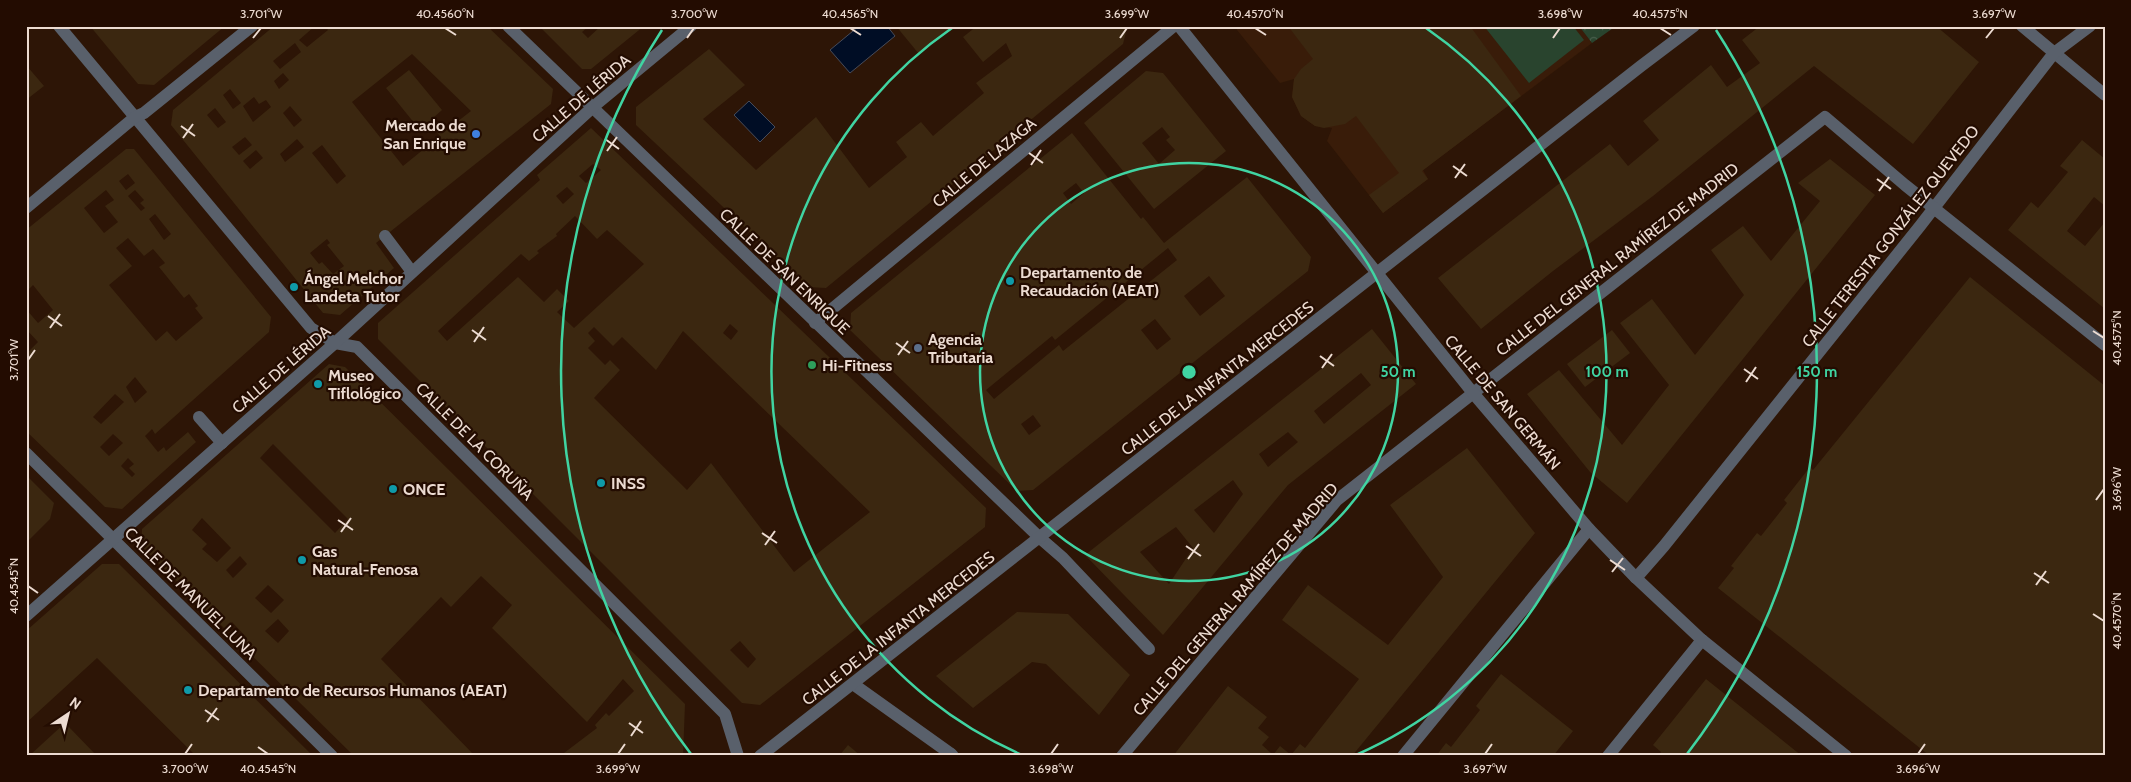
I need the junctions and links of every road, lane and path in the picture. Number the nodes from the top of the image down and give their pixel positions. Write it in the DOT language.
graph roads {
  1 [pos="59,26"];
  2 [pos="252,26"];
  3 [pos="508,26"];
  4 [pos="691,26"];
  5 [pos="1174,26"];
  6 [pos="1179,26"];
  7 [pos="1694,26"];
  8 [pos="2022,26"];
  9 [pos="2090,26"];
  10 [pos="2054,53"];
  11 [pos="2105,95"];
  12 [pos="593,107"];
  13 [pos="135,118"];
  14 [pos="26,208"];
  15 [pos="1935,208"];
  16 [pos="385,236"];
  17 [pos="412,272"];
  18 [pos="1376,273"];
  19 [pos="815,322"];
  20 [pos="336,343"];
  21 [pos="2105,345"];
  22 [pos="1473,394"];
  23 [pos="198,417"];
  24 [pos="222,443"];
  25 [pos="26,453"];
  26 [pos="1589,529"];
  27 [pos="112,538"];
  28 [pos="1040,538"];
  29 [pos="1636,578"];
  30 [pos="26,616"];
  31 [pos="1702,640"];
  32 [pos="1149,649"];
  33 [pos="853,684"];
  34 [pos="952,755"];
  35 [pos="332,756"];
  36 [pos="738,756"];
  37 [pos="760,756"];
  38 [pos="1122,756"];
  39 [pos="1403,756"];
  40 [pos="1608,756"];
  41 [pos="1846,756"];
  1 -- 13 [label="street, CALLE DE LA CORUÑA"];
  2 -- 13 [label="street"];
  3 -- 12 [label="street, CALLE DE SAN ENRIQUE"];
  4 -- 12 [label="street, CALLE DE LÉRIDA"];
  5 -- 19 [label="street, CALLE DE LAZAGA"];
  6 -- 18 [label="street, CALLE DE SAN GERMÁN"];
  7 -- 18 [label="street, CALLE DE LA INFANTA MERCEDES"];
  8 -- 10 [label="street"];
  9 -- 10 [label="street, CALLE TERESITA GONZÁLEZ QUEVEDO"];
  10 -- 11 [label="street"];
  10 -- 15 [label="street, CALLE TERESITA GONZÁLEZ QUEVEDO"];
  12 -- 17 [label="street, CALLE DE LÉRIDA"];
  12 -- 19 [label="street, CALLE DE SAN ENRIQUE"];
  13 -- 14 [label="street"];
  13 -- 20 [label="street, CALLE DE LA CORUÑA"];
  15 -- 21 [label="street, CALLE DEL GENERAL RAMÍREZ DE MADRID"];
  15 -- 22 [label="street, CALLE DEL GENERAL RAMÍREZ DE MADRID"];
  15 -- 29 [label="street, CALLE TERESITA GONZÁLEZ QUEVEDO"];
  16 -- 17 [label="street"];
  17 -- 20 [label="street, CALLE DE LÉRIDA"];
  18 -- 22 [label="street, CALLE DE SAN GERMÁN"];
  18 -- 28 [label="street, CALLE DE LA INFANTA MERCEDES"];
  19 -- 28 [label="street, CALLE DE SAN ENRIQUE"];
  20 -- 24 [label="street, CALLE DE LÉRIDA"];
  20 -- 36 [label="street, CALLE DE LA CORUÑA"];
  22 -- 26 [label="street, CALLE DE SAN GERMÁN"];
  22 -- 38 [label="street, CALLE DEL GENERAL RAMÍREZ DE MADRID"];
  23 -- 24 [label="street"];
  24 -- 27 [label="street, CALLE DE LÉRIDA"];
  25 -- 27 [label="street, CALLE DE MANUEL LUNA"];
  26 -- 29 [label="street, CALLE DE SAN GERMÁN"];
  26 -- 39 [label="street"];
  27 -- 30 [label="street, CALLE DE LÉRIDA"];
  27 -- 35 [label="street, CALLE DE MANUEL LUNA"];
  28 -- 32 [label="street, CALLE DE SAN ENRIQUE"];
  28 -- 33 [label="street, CALLE DE LA INFANTA MERCEDES"];
  29 -- 31 [label="street, CALLE DE SAN GERMÁN"];
  31 -- 40 [label="street"];
  31 -- 41 [label="street, CALLE DE SAN GERMÁN"];
  33 -- 34 [label="street"];
  33 -- 37 [label="street, CALLE DE LA INFANTA MERCEDES"];
}
